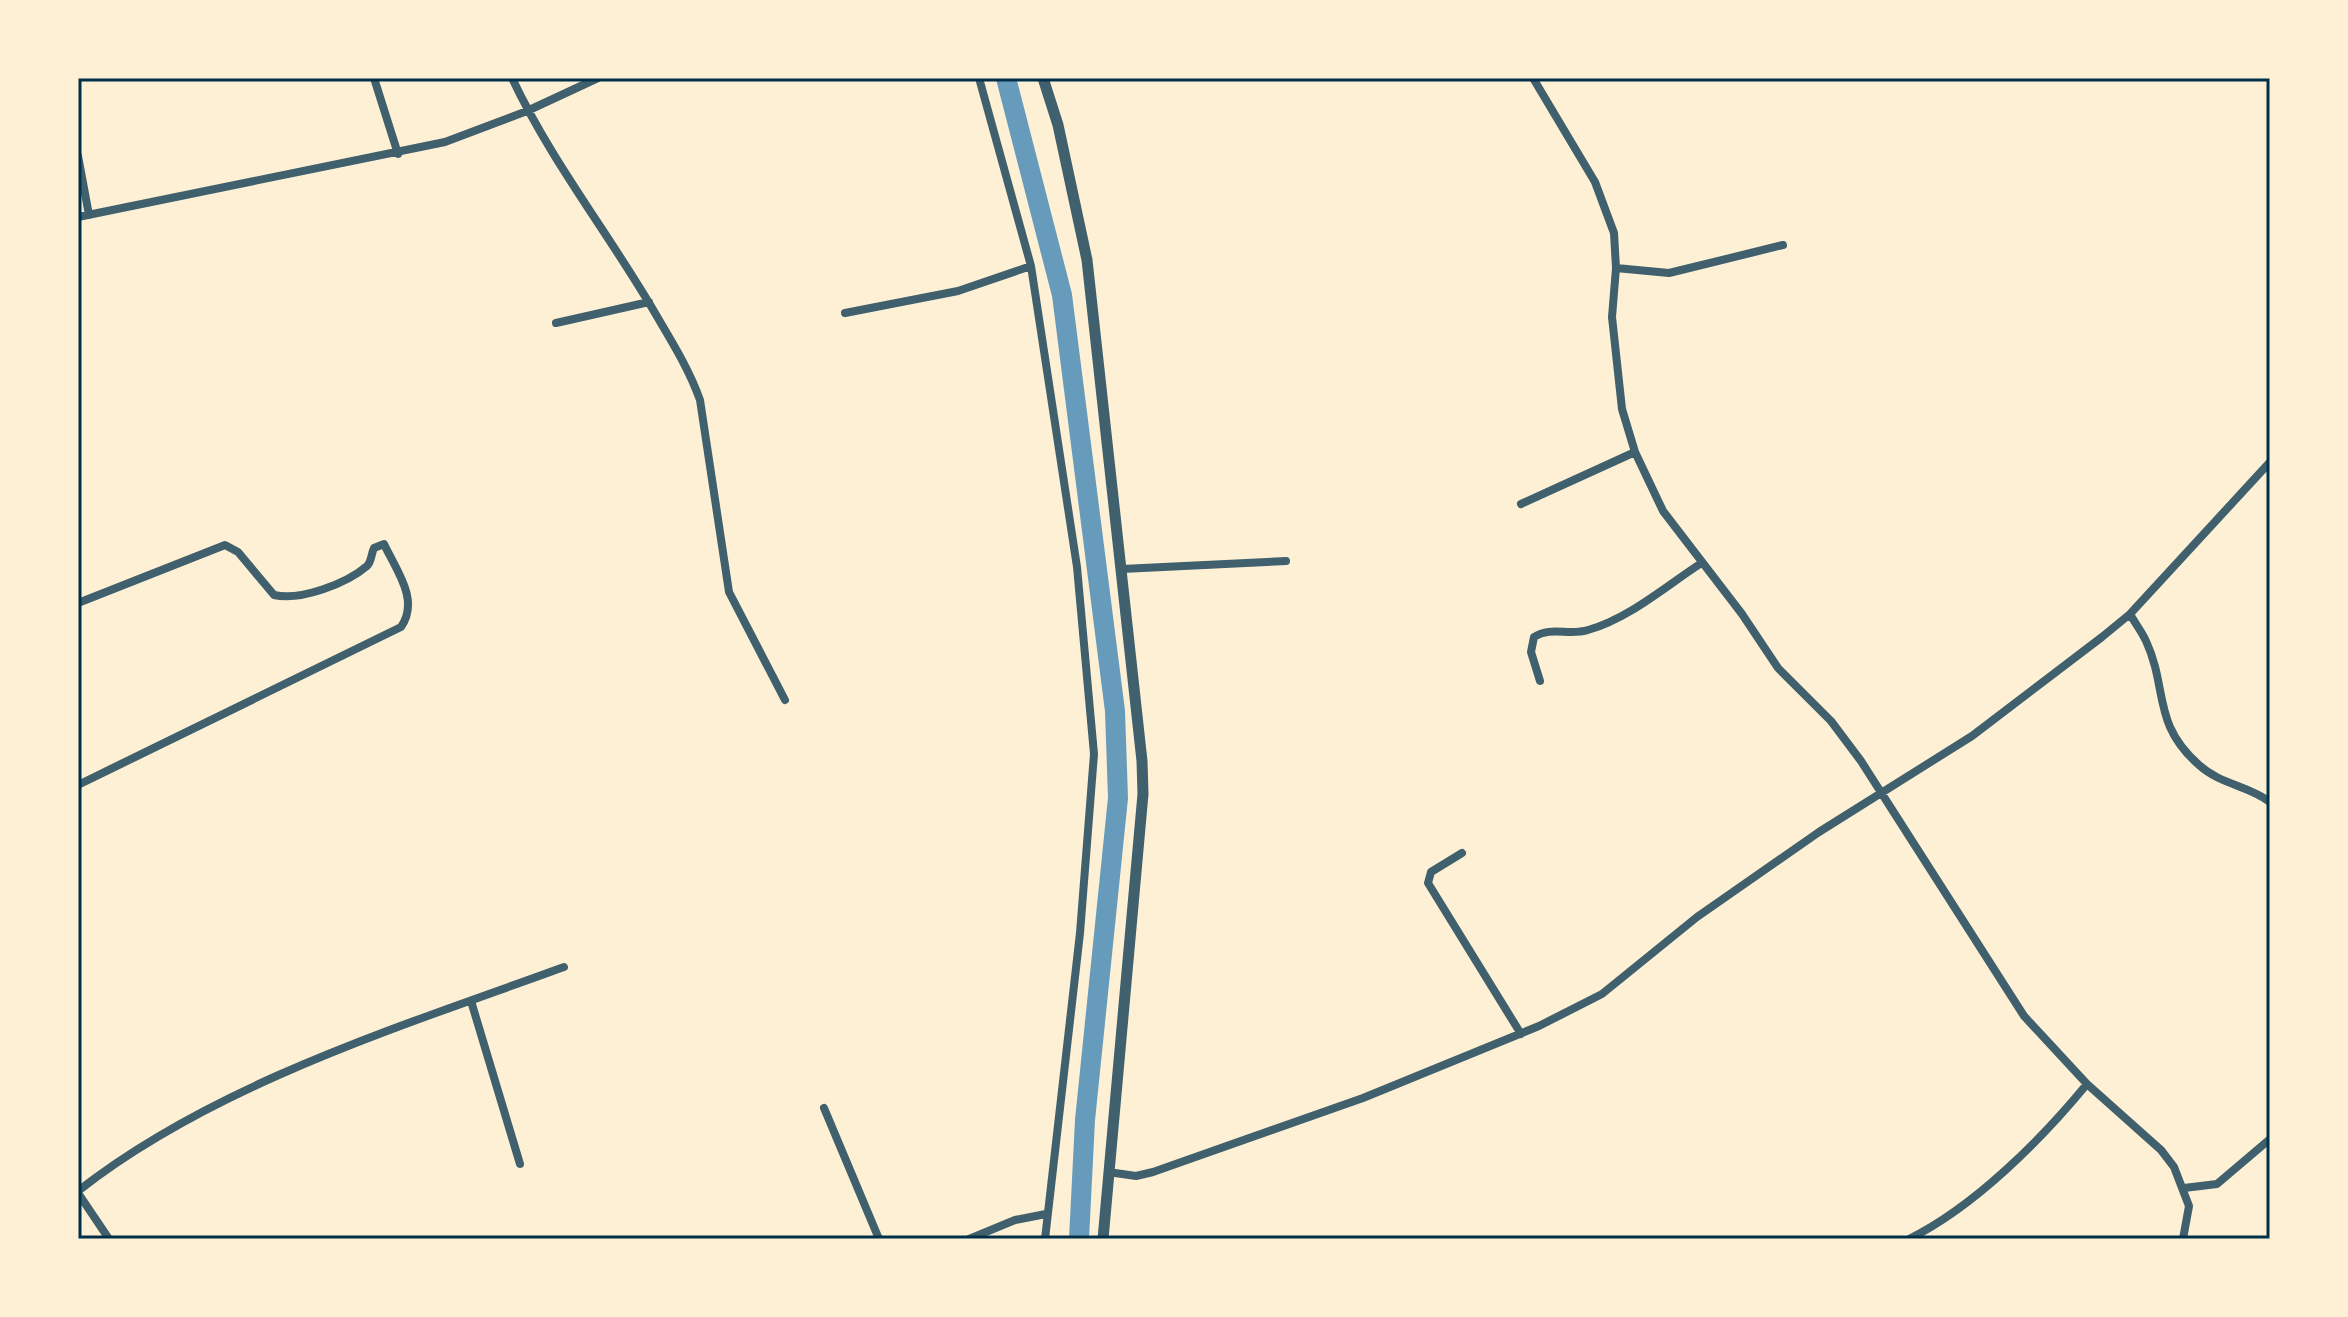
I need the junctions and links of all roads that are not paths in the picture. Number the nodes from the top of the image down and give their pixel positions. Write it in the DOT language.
graph roads {
  1 [pos="374,78"];
  2 [pos="512,78"];
  3 [pos="598,78"];
  4 [pos="979,78"];
  5 [pos="1043,78"];
  6 [pos="1533,78"];
  7 [pos="527,111"];
  8 [pos="398,154"];
  9 [pos="78,156"];
  10 [pos="89,215"];
  11 [pos="78,217"];
  12 [pos="1783,245"];
  13 [pos="1031,266"];
  14 [pos="1616,268"];
  15 [pos="649,302"];
  16 [pos="845,313"];
  17 [pos="556,323"];
  18 [pos="1635,452"];
  19 [pos="2270,462"];
  20 [pos="1521,504"];
  21 [pos="1286,561"];
  22 [pos="1700,564"];
  23 [pos="1122,569"];
  24 [pos="78,603"];
  25 [pos="2130,614"];
  26 [pos="1540,681"];
  27 [pos="785,700"];
  28 [pos="78,785"];
  29 [pos="1882,791"];
  30 [pos="2270,802"];
  31 [pos="1462,853"];
  32 [pos="564,967"];
  33 [pos="471,1001"];
  34 [pos="1521,1034"];
  35 [pos="2087,1084"];
  36 [pos="824,1108"];
  37 [pos="2270,1139"];
  38 [pos="520,1164"];
  39 [pos="1108,1172"];
  40 [pos="2184,1188"];
  41 [pos="78,1192"];
  42 [pos="1046,1214"];
  43 [pos="109,1239"];
  44 [pos="879,1239"];
  45 [pos="969,1239"];
  46 [pos="1045,1239"];
  47 [pos="1103,1239"];
  48 [pos="1909,1239"];
  49 [pos="2183,1239"];
  1 -- 8 [label="street"];
  2 -- 7 [label="street"];
  3 -- 7 [label="street"];
  4 -- 13 [label="street"];
  5 -- 23 [label="street"];
  6 -- 14 [label="street"];
  7 -- 8 [label="street"];
  7 -- 15 [label="street"];
  8 -- 10 [label="street"];
  9 -- 10 [label="street"];
  10 -- 11 [label="street"];
  12 -- 14 [label="street"];
  13 -- 16 [label="street"];
  13 -- 42 [label="street"];
  14 -- 18 [label="street"];
  15 -- 17 [label="street"];
  15 -- 27 [label="street"];
  18 -- 20 [label="street"];
  18 -- 22 [label="street"];
  19 -- 25 [label="street"];
  21 -- 23 [label="street"];
  22 -- 26 [label="street"];
  22 -- 29 [label="street"];
  23 -- 39 [label="street"];
  24 -- 28 [label="street"];
  25 -- 29 [label="street"];
  25 -- 30 [label="street"];
  29 -- 34 [label="street"];
  29 -- 35 [label="street"];
  31 -- 34 [label="street"];
  32 -- 33 [label="street"];
  33 -- 38 [label="street"];
  33 -- 41 [label="street"];
  34 -- 39 [label="street"];
  35 -- 40 [label="street"];
  35 -- 48 [label="street"];
  36 -- 44 [label="street"];
  37 -- 40 [label="street"];
  39 -- 47 [label="street"];
  40 -- 49 [label="street"];
  41 -- 43 [label="street"];
  42 -- 45 [label="street"];
  42 -- 46 [label="street"];
}
